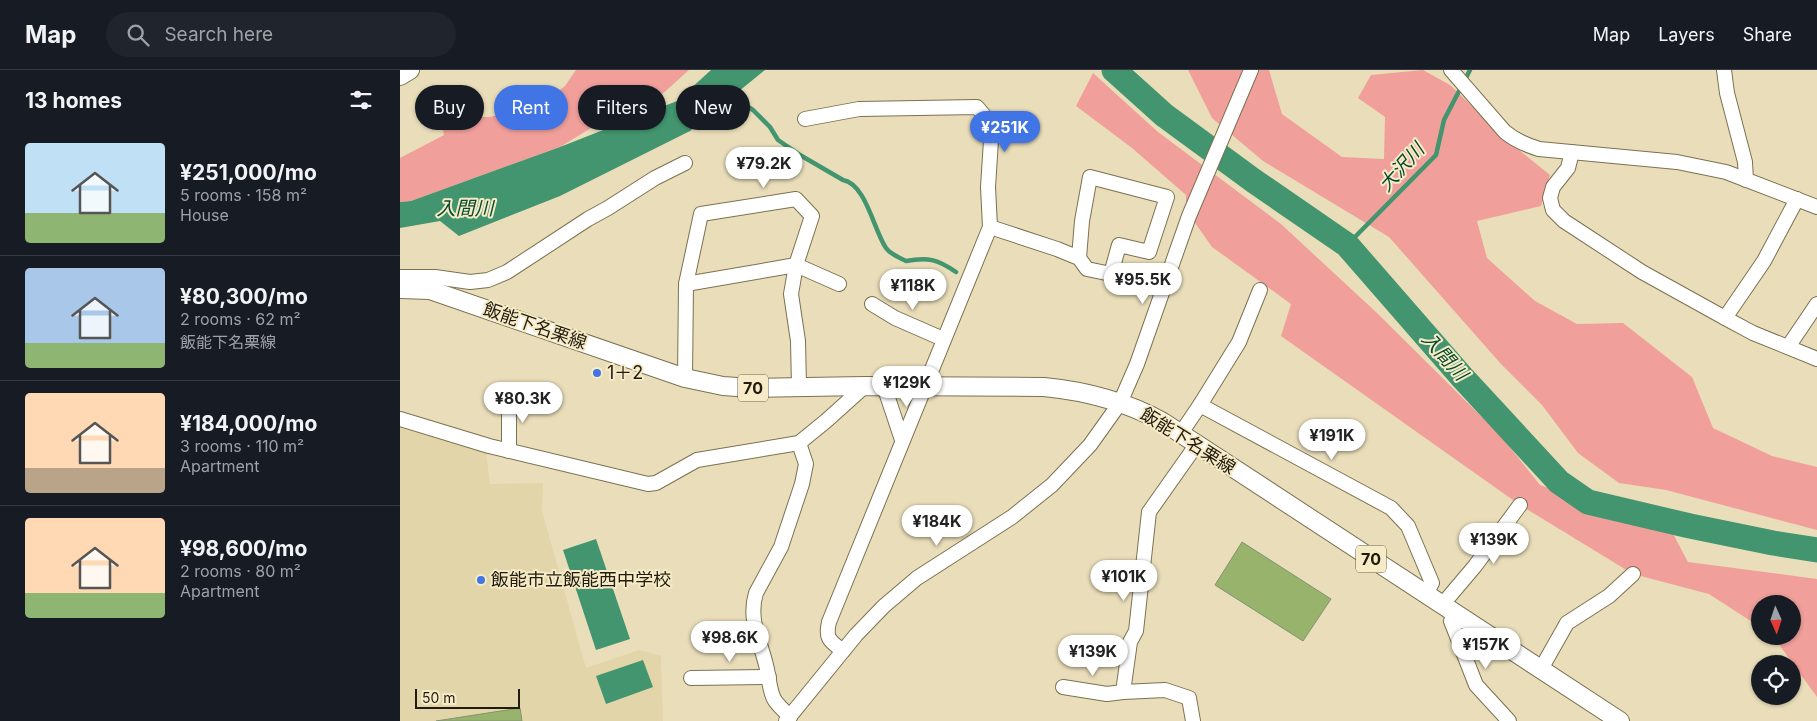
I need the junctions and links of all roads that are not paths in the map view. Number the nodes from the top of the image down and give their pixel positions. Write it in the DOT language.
graph roads {
  1 [pos="410,70"];
  2 [pos="1251,70"];
  3 [pos="1451,70"];
  4 [pos="1724,70"];
  5 [pos="400,76"];
  6 [pos="805,119"];
  7 [pos="1572,152"];
  8 [pos="685,163"];
  9 [pos="1746,180"];
  10 [pos="1797,199"];
  11 [pos="1817,207"];
  12 [pos="990,228"];
  13 [pos="1079,258"];
  14 [pos="796,265"];
  15 [pos="400,278"];
  16 [pos="686,284"];
  17 [pos="839,284"];
  18 [pos="400,288"];
  19 [pos="1260,290"];
  20 [pos="872,304"];
  21 [pos="1817,304"];
  22 [pos="1725,318"];
  23 [pos="943,339"];
  24 [pos="1788,347"];
  25 [pos="1817,359"];
  26 [pos="685,378"];
  27 [pos="799,386"];
  28 [pos="865,386"];
  29 [pos="884,386"];
  30 [pos="926,386"];
  31 [pos="509,397"];
  32 [pos="1120,403"];
  33 [pos="1200,405"];
  34 [pos="400,419"];
  35 [pos="1181,433"];
  36 [pos="902,440"];
  37 [pos="799,443"];
  38 [pos="1196,444"];
  39 [pos="509,451"];
  40 [pos="1520,505"];
  41 [pos="1633,574"];
  42 [pos="1426,594"];
  43 [pos="1449,610"];
  44 [pos="843,651"];
  45 [pos="1541,670"];
  46 [pos="691,678"];
  47 [pos="769,678"];
  48 [pos="1063,687"];
  49 [pos="1124,692"];
  50 [pos="788,719"];
  51 [pos="1193,721"];
  52 [pos="1509,721"];
  53 [pos="1620,721"];
  1 -- 5 [label="main road"];
  2 -- 32 [label="street"];
  3 -- 7 [label="street"];
  4 -- 9 [label="street"];
  6 -- 12 [label="street"];
  7 -- 9 [label="street"];
  7 -- 22 [label="street"];
  8 -- 15 [label="street"];
  9 -- 10 [label="street"];
  10 -- 11 [label="street"];
  10 -- 22 [label="street"];
  12 -- 13 [label="street"];
  12 -- 23 [label="street"];
  13 -- 13 [label="street"];
  14 -- 16 [label="street"];
  14 -- 16 [label="street"];
  14 -- 17 [label="street"];
  14 -- 27 [label="street"];
  16 -- 26 [label="street"];
  18 -- 26 [label="main road, 飯能下名栗線 / 70"];
  19 -- 33 [label="street"];
  20 -- 23 [label="street"];
  21 -- 24 [label="street"];
  22 -- 24 [label="street"];
  23 -- 30 [label="street"];
  24 -- 25 [label="street"];
  26 -- 27 [label="main road, 飯能下名栗線 / 70"];
  27 -- 28 [label="main road, 飯能下名栗線 / 70"];
  28 -- 29 [label="main road, 飯能下名栗線 / 70"];
  28 -- 37 [label="street"];
  29 -- 30 [label="main road, 飯能下名栗線 / 70"];
  29 -- 36 [label="street"];
  30 -- 32 [label="main road, 飯能下名栗線 / 70"];
  30 -- 36 [label="street"];
  31 -- 39 [label="street"];
  32 -- 35 [label="main road, 飯能下名栗線 / 70"];
  32 -- 44 [label="street"];
  33 -- 35 [label="street"];
  33 -- 42 [label="street"];
  34 -- 39 [label="street"];
  35 -- 38 [label="main road, 飯能下名栗線 / 70"];
  36 -- 44 [label="street"];
  37 -- 39 [label="street"];
  37 -- 47 [label="street"];
  38 -- 42 [label="main road, 飯能下名栗線 / 70"];
  38 -- 49 [label="street"];
  40 -- 43 [label="street"];
  41 -- 45 [label="street"];
  42 -- 43 [label="main road, 飯能下名栗線 / 70"];
  43 -- 45 [label="main road, 飯能下名栗線 / 70"];
  43 -- 52 [label="street"];
  44 -- 50 [label="street"];
  45 -- 53 [label="main road, 飯能下名栗線 / 70"];
  46 -- 47 [label="street"];
  47 -- 50 [label="street"];
  48 -- 49 [label="street"];
  49 -- 51 [label="street"];
}
